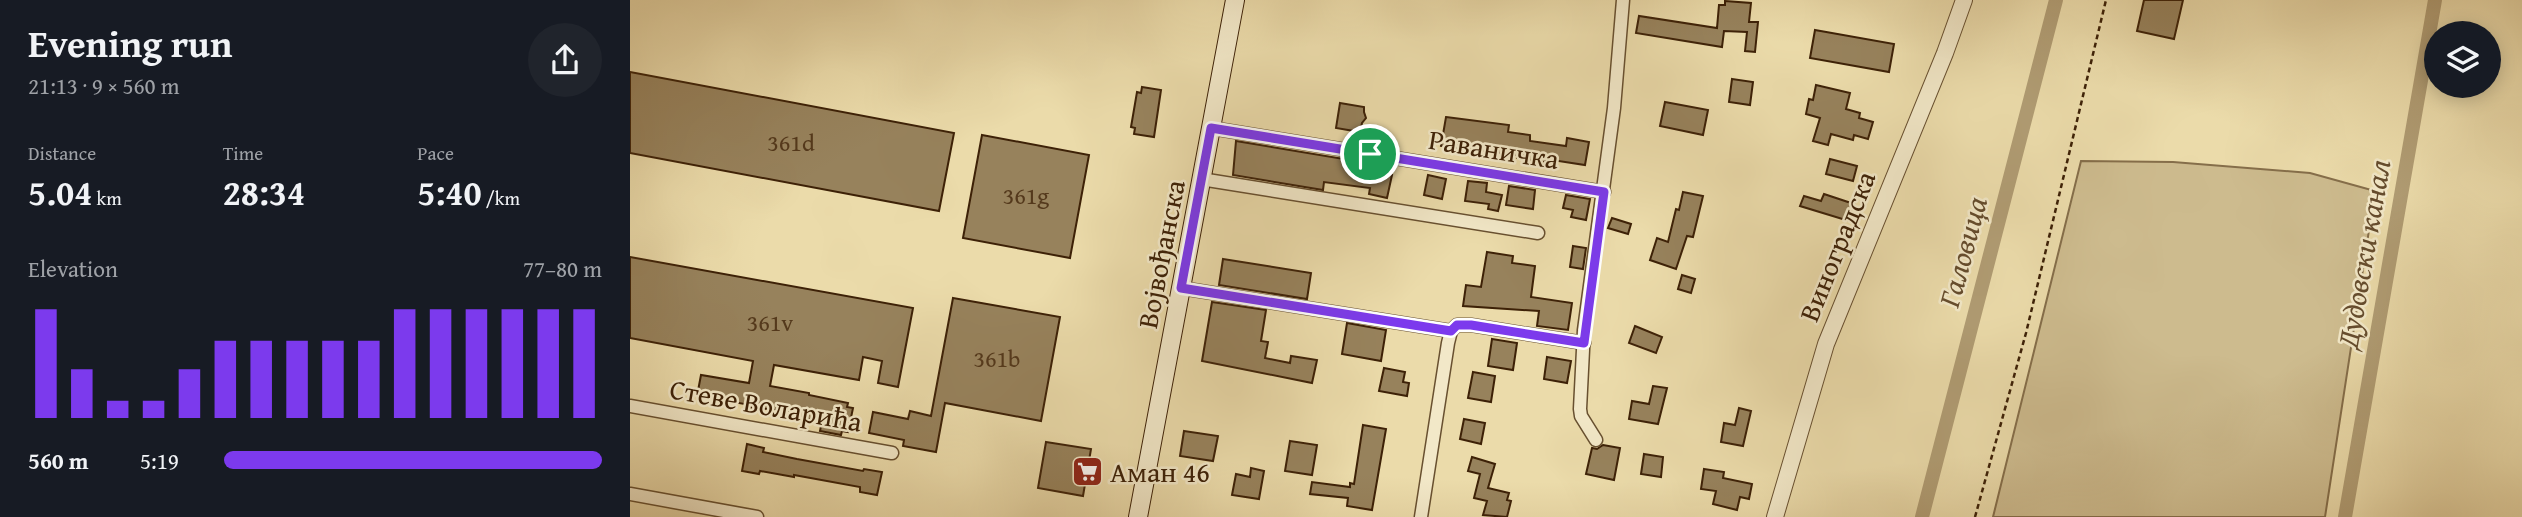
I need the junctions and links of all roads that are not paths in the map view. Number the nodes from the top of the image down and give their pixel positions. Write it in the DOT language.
graph roads {
  1 [pos="1235,0"];
  2 [pos="1623,0"];
  3 [pos="1964,0"];
  4 [pos="1211,128"];
  5 [pos="1201,179"];
  6 [pos="1604,192"];
  7 [pos="1538,233"];
  8 [pos="1181,288"];
  9 [pos="1451,331"];
  10 [pos="1584,343"];
  11 [pos="630,406"];
  12 [pos="1596,440"];
  13 [pos="892,453"];
  14 [pos="630,494"];
  15 [pos="757,517"];
  16 [pos="1138,517"];
  17 [pos="1421,517"];
  18 [pos="1775,517"];
  1 -- 4 [label="main road, Војвођанска"];
  2 -- 6 [label="street"];
  3 -- 18 [label="street, Виноградска"];
  4 -- 5 [label="main road, Војвођанска"];
  4 -- 6 [label="street, Раваничка"];
  5 -- 7 [label="street"];
  5 -- 8 [label="main road, Војвођанска"];
  6 -- 10 [label="street"];
  8 -- 9 [label="street"];
  8 -- 16 [label="main road, Војвођанска"];
  9 -- 10 [label="street"];
  9 -- 17 [label="street"];
  10 -- 12 [label="street"];
  11 -- 13 [label="street, Стеве Воларића"];
  14 -- 15 [label="street"];
}
